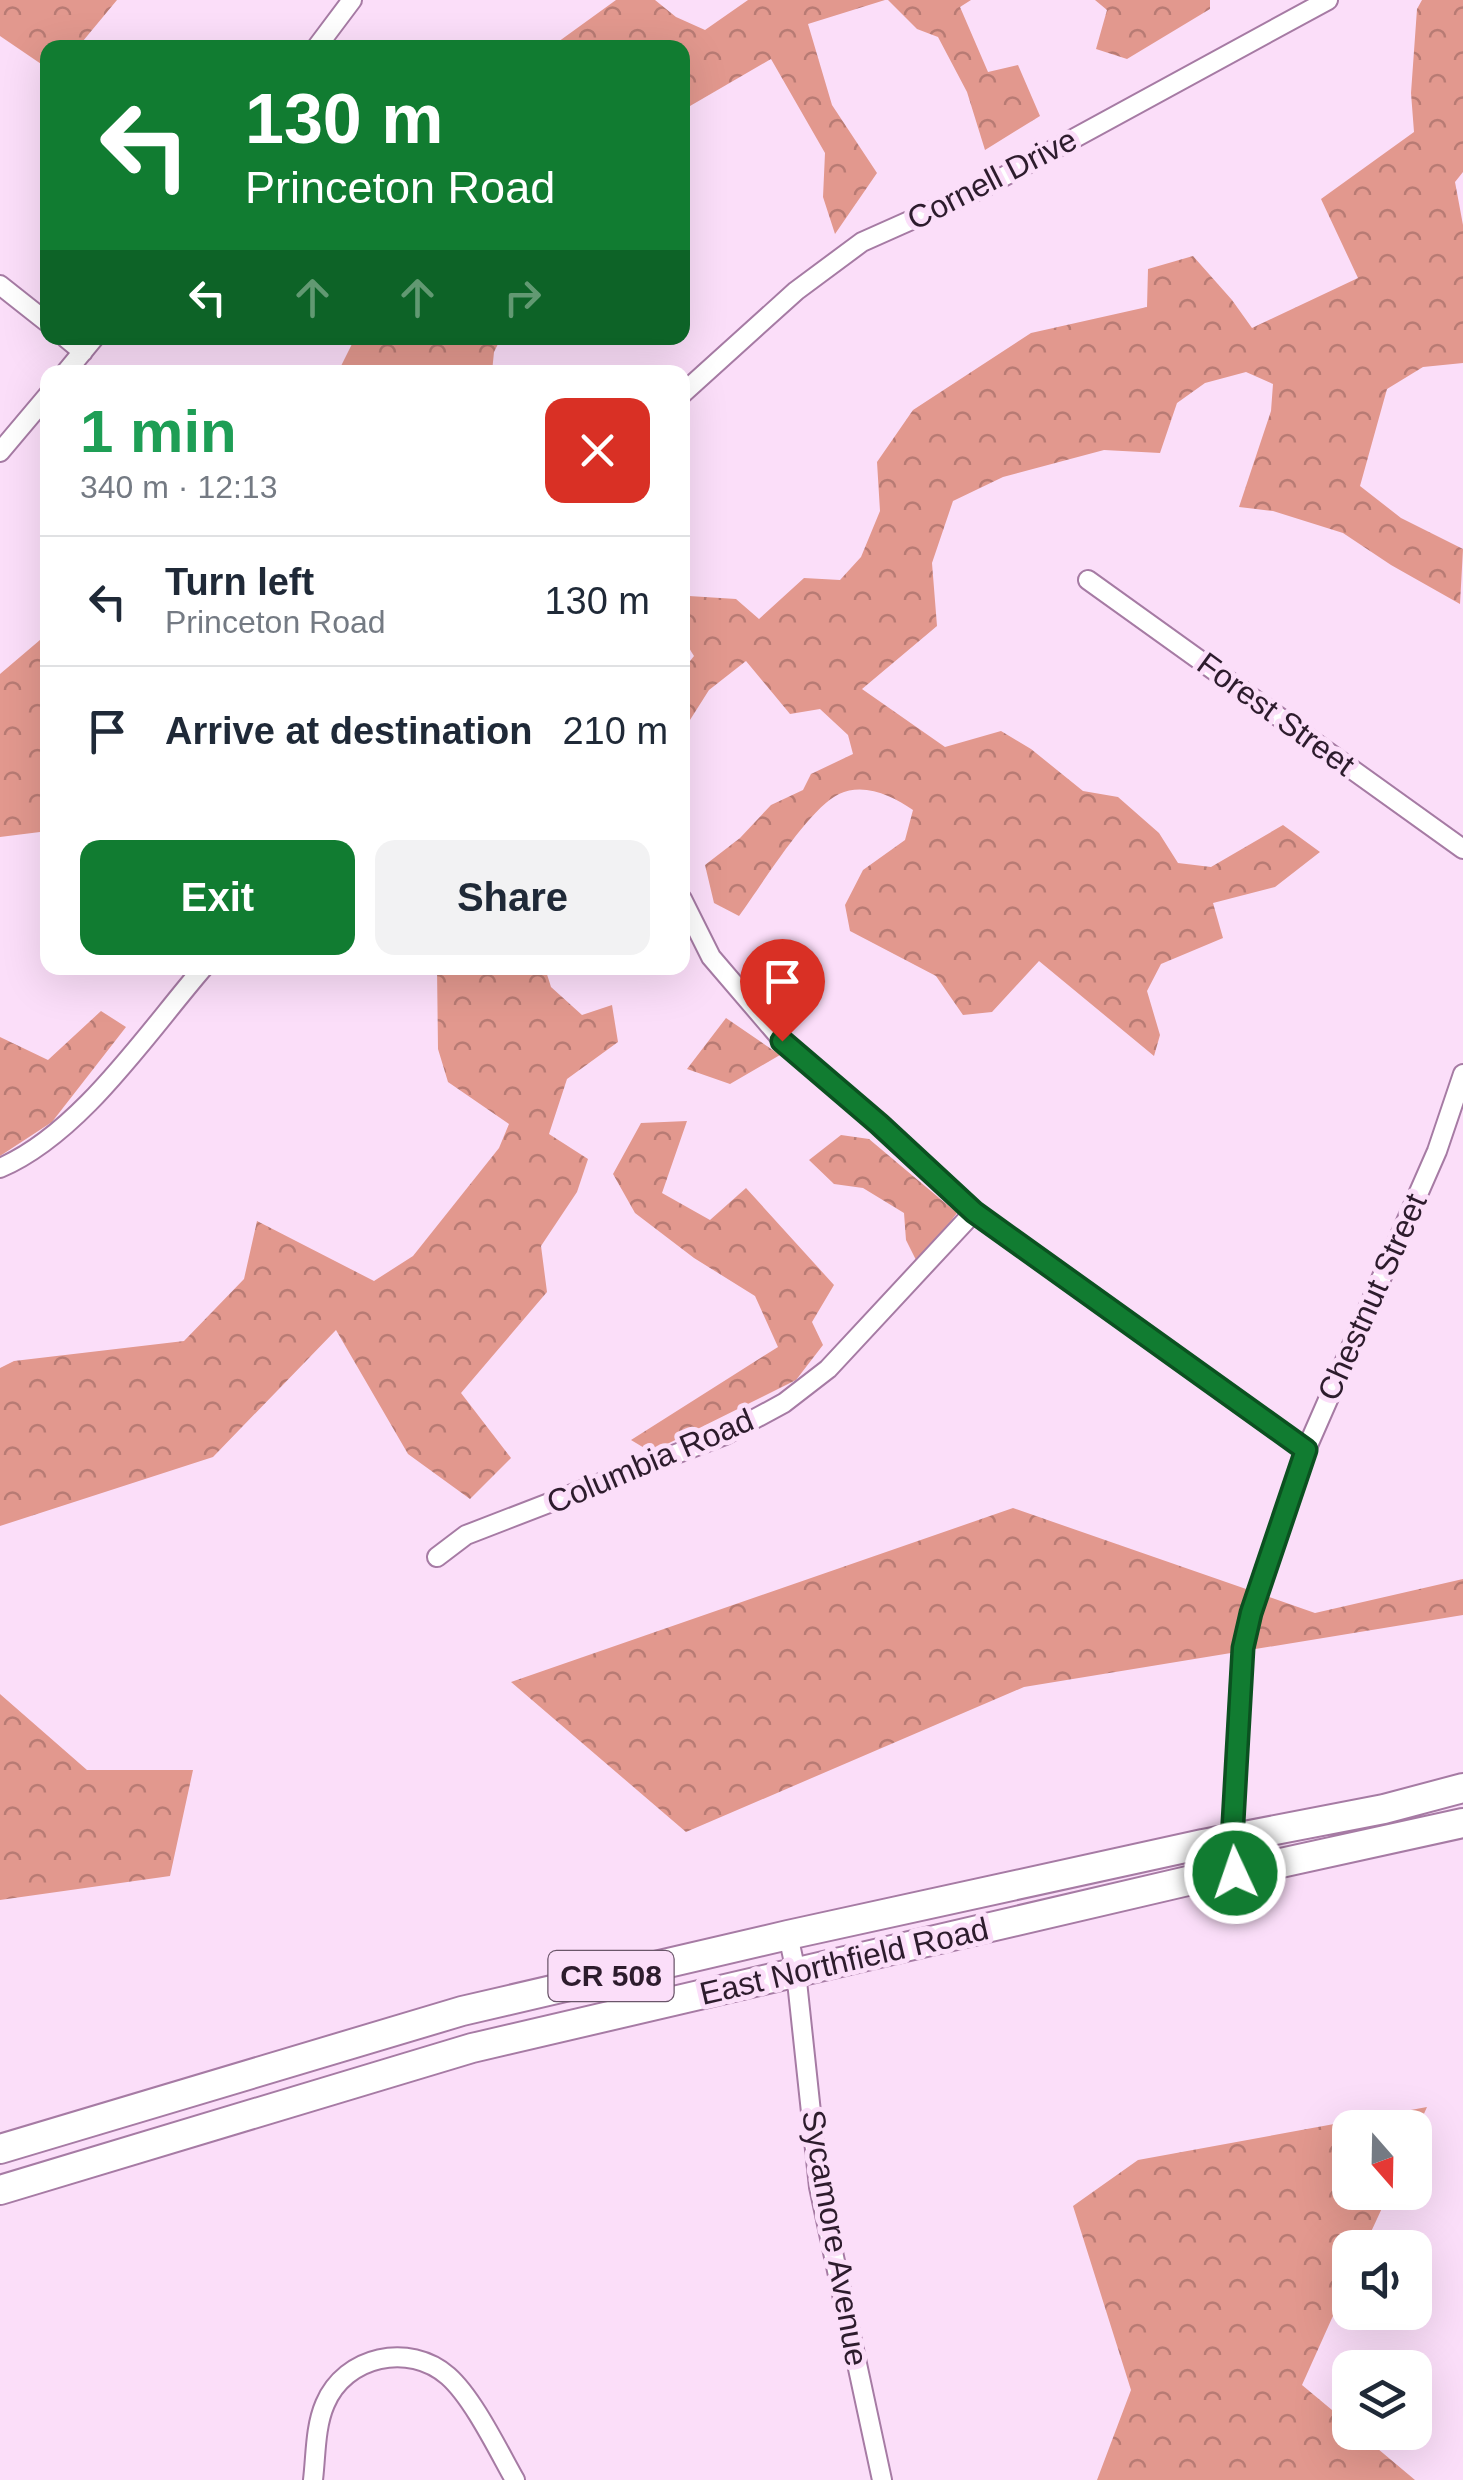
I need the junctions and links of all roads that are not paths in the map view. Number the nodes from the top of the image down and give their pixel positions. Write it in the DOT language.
graph roads {
  1 [pos="352,0"];
  2 [pos="1328,0"];
  3 [pos="322,40"];
  4 [pos="0,285"];
  5 [pos="40,317"];
  6 [pos="89,345"];
  7 [pos="72,365"];
  8 [pos="690,387"];
  9 [pos="40,404"];
  10 [pos="0,452"];
  11 [pos="1088,580"];
  12 [pos="1463,849"];
  13 [pos="690,916"];
  14 [pos="197,975"];
  15 [pos="1463,1074"];
  16 [pos="0,1168"];
  17 [pos="974,1212"];
  18 [pos="1306,1450"];
  19 [pos="437,1557"];
  20 [pos="1463,1788"];
  21 [pos="1463,1824"];
  22 [pos="1232,1840"];
  23 [pos="1235,1873"];
  24 [pos="788,1934"];
  25 [pos="796,1972"];
  26 [pos="462,2010"];
  27 [pos="472,2048"];
  28 [pos="146,2104"];
  29 [pos="162,2140"];
  30 [pos="0,2149"];
  31 [pos="0,2190"];
  32 [pos="313,2480"];
  33 [pos="515,2480"];
  34 [pos="882,2480"];
  1 -- 3 [label="street"];
  2 -- 8 [label="street, Cornell Drive"];
  4 -- 5 [label="street"];
  6 -- 7 [label="street"];
  9 -- 10 [label="street"];
  11 -- 12 [label="street, Forest Street"];
  13 -- 17 [label="street"];
  14 -- 16 [label="street"];
  15 -- 18 [label="street, Chestnut Street"];
  17 -- 18 [label="street"];
  17 -- 19 [label="street, Columbia Road"];
  18 -- 22 [label="street, Chestnut Street"];
  20 -- 22 [label="main road, East Northfield Road / CR 508"];
  21 -- 23 [label="main road, East Northfield Road / CR 508"];
  22 -- 23 [label="street, Chestnut Street"];
  22 -- 24 [label="main road, East Northfield Road / CR 508"];
  23 -- 25 [label="main road, East Northfield Road / CR 508"];
  24 -- 25 [label="street, Sycamore Avenue"];
  24 -- 26 [label="main road, East Northfield Road / CR 508"];
  25 -- 27 [label="main road, East Northfield Road / CR 508"];
  25 -- 34 [label="street, Sycamore Avenue"];
  26 -- 27 [label="main road"];
  26 -- 28 [label="main road, East Northfield Road / CR 508"];
  27 -- 29 [label="main road, East Northfield Road / CR 508"];
  28 -- 29 [label="main road"];
  28 -- 30 [label="main road, East Northfield Road / CR 508"];
  29 -- 31 [label="main road, East Northfield Road / CR 508"];
  32 -- 33 [label="street"];
}
